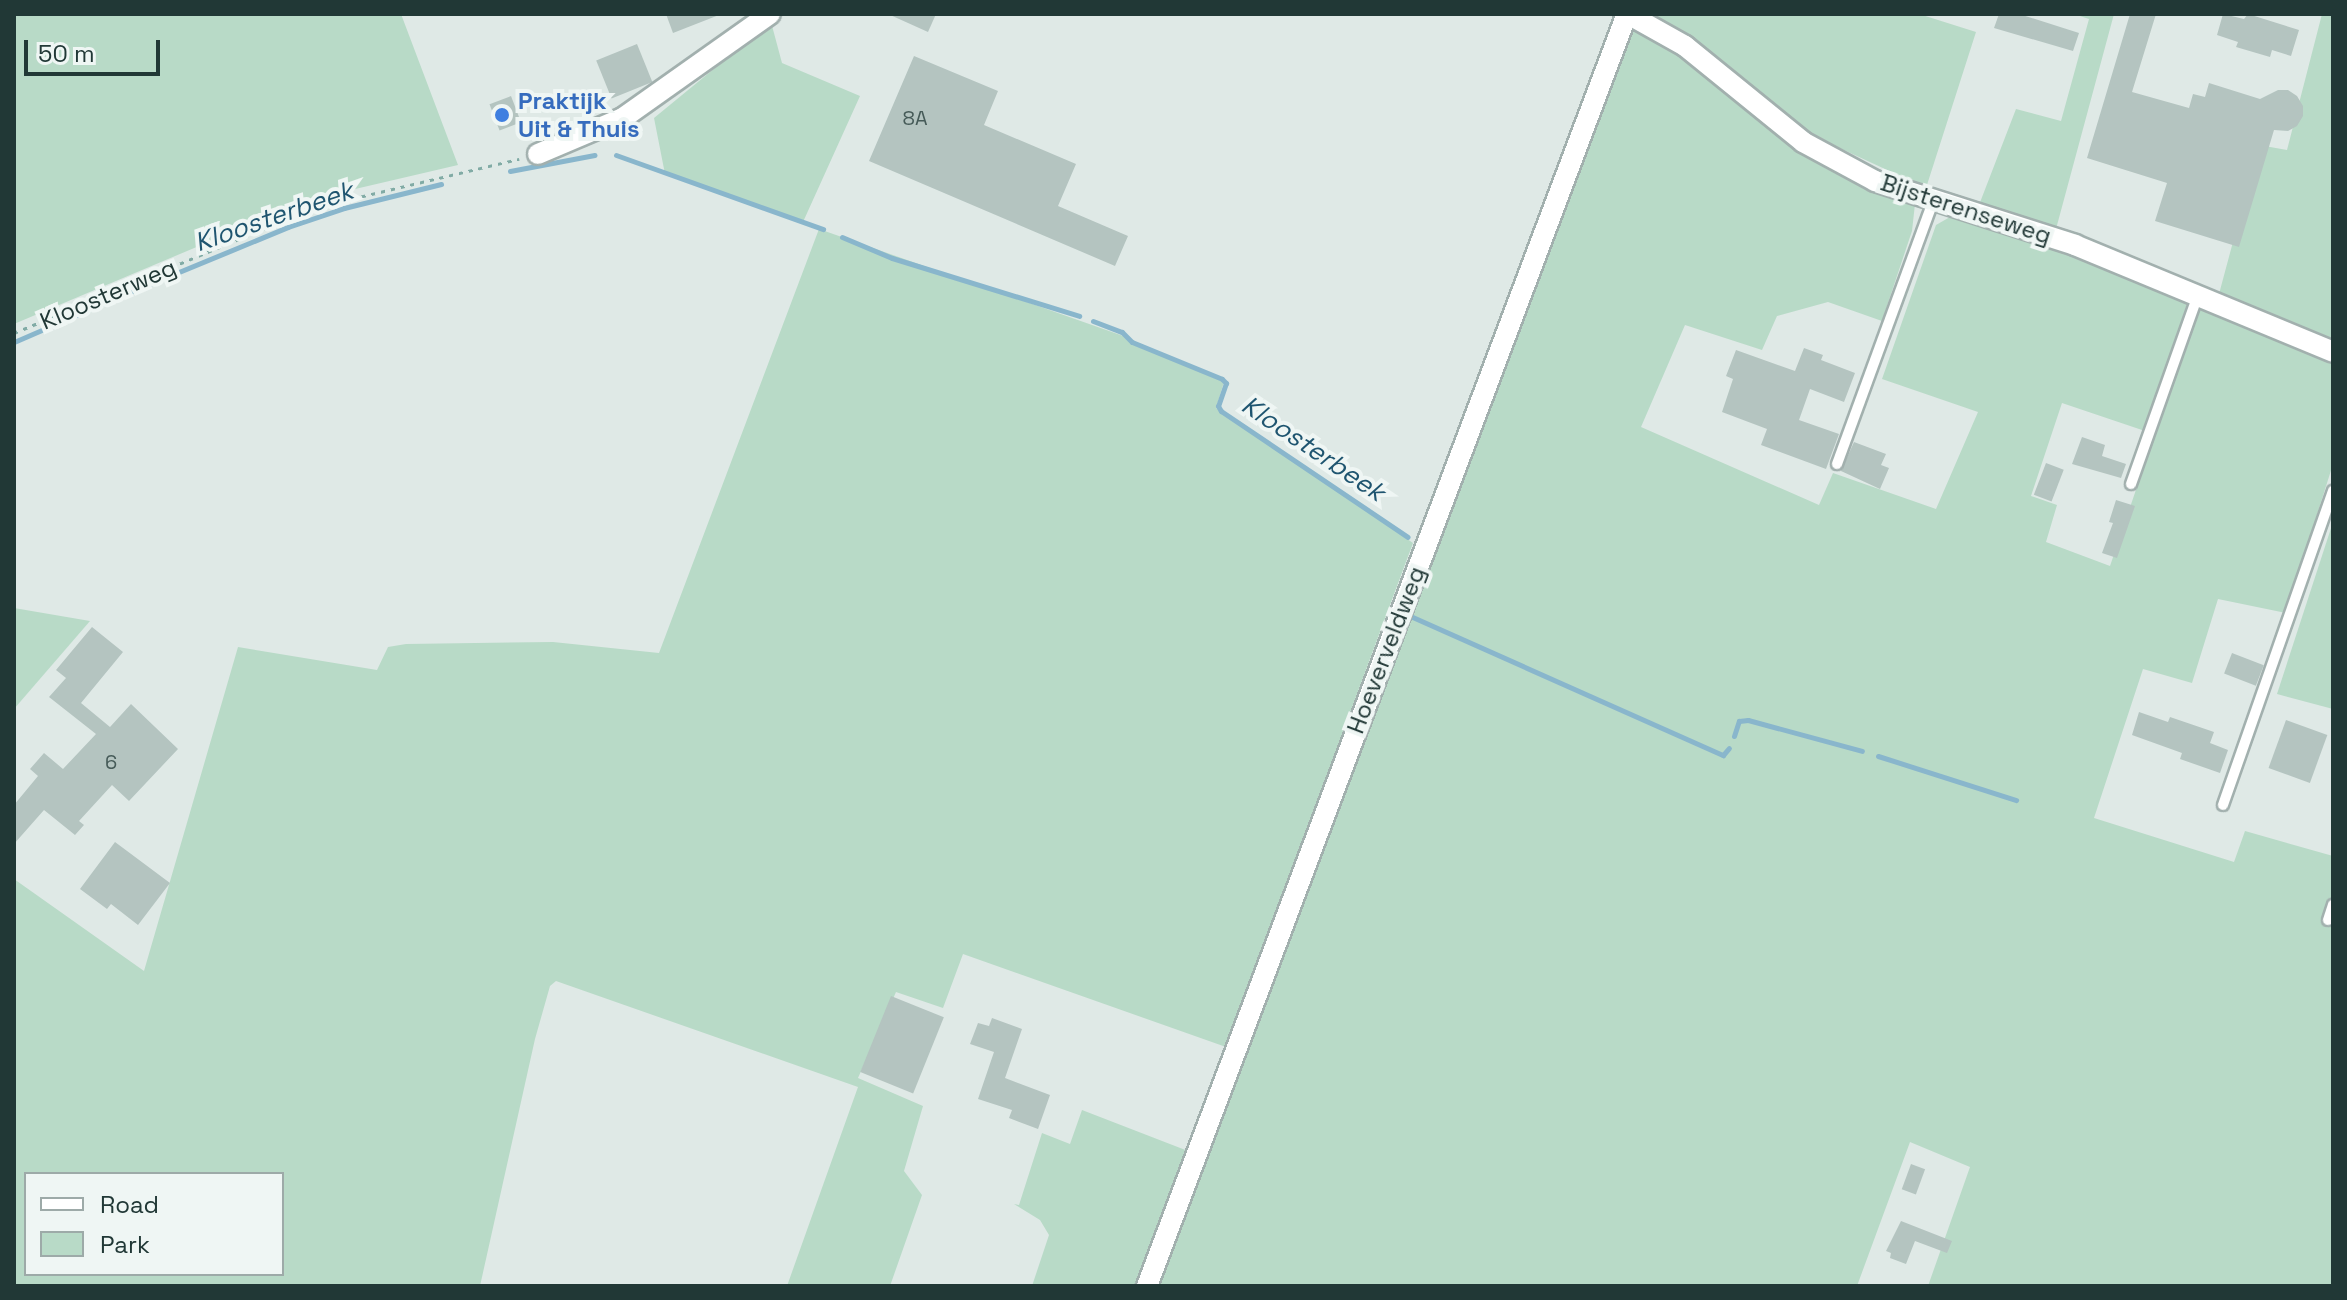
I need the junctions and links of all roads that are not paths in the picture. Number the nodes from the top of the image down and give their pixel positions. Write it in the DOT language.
graph roads {
  1 [pos="770,14"];
  2 [pos="1627,14"];
  3 [pos="538,154"];
  4 [pos="1933,202"];
  5 [pos="2198,295"];
  6 [pos="2333,352"];
  7 [pos="1837,464"];
  8 [pos="2131,484"];
  9 [pos="2333,491"];
  10 [pos="2223,805"];
  11 [pos="2333,905"];
  12 [pos="2328,920"];
  13 [pos="1147,1286"];
  1 -- 3 [label="street"];
  2 -- 4 [label="street, Bijsterenseweg"];
  2 -- 13 [label="street, Hoeverveldweg"];
  4 -- 5 [label="street, Bijsterenseweg"];
  4 -- 7 [label="lane"];
  5 -- 6 [label="street, Bijsterenseweg"];
  5 -- 8 [label="lane"];
  9 -- 10 [label="lane"];
  11 -- 12 [label="lane"];
}
